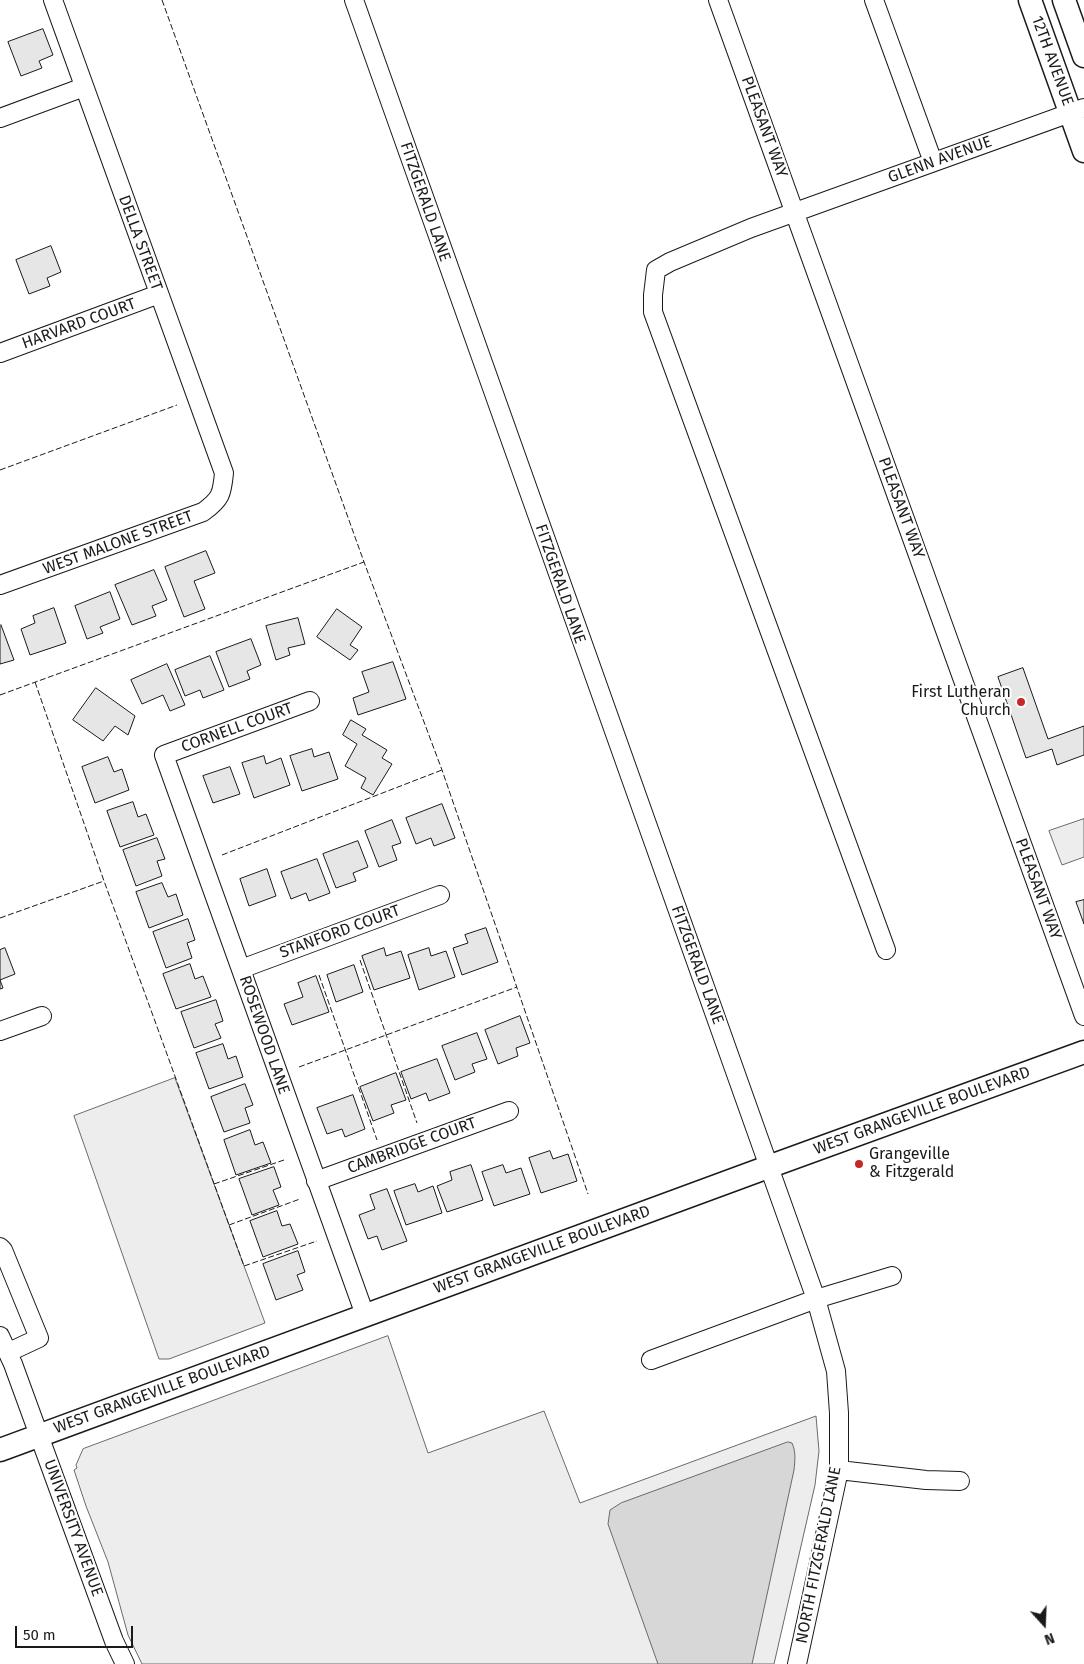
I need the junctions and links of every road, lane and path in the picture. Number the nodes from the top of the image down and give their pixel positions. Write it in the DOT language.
graph roads {
  1 [pos="53,0"];
  2 [pos="354,0"];
  3 [pos="718,0"];
  4 [pos="874,0"];
  5 [pos="1030,0"];
  6 [pos="1064,0"];
  7 [pos="1084,56"];
  8 [pos="84,87"];
  9 [pos="1077,110"];
  10 [pos="0,118"];
  11 [pos="1084,150"];
  12 [pos="934,162"];
  13 [pos="795,212"];
  14 [pos="158,294"];
  15 [pos="0,353"];
  16 [pos="223,486"];
  17 [pos="0,585"];
  18 [pos="310,701"];
  19 [pos="164,755"];
  20 [pos="440,895"];
  21 [pos="886,950"];
  22 [pos="240,969"];
  23 [pos="42,1016"];
  24 [pos="1084,1016"];
  25 [pos="0,1031"];
  26 [pos="1084,1052"];
  27 [pos="509,1111"];
  28 [pos="768,1167"];
  29 [pos="316,1181"];
  30 [pos="0,1247"];
  31 [pos="892,1276"];
  32 [pos="816,1299"];
  33 [pos="365,1316"];
  34 [pos="0,1336"];
  35 [pos="9,1352"];
  36 [pos="651,1360"];
  37 [pos="39,1435"];
  38 [pos="0,1450"];
  39 [pos="839,1470"];
  40 [pos="960,1482"];
  41 [pos="802,1663"];
  42 [pos="124,1664"];
  1 -- 8 [label="street, DELLA STREET"];
  2 -- 28 [label="street, FITZGERALD LANE"];
  3 -- 13 [label="street, PLEASANT WAY"];
  4 -- 12 [label="street"];
  5 -- 9 [label="main road, 12TH AVENUE"];
  6 -- 7 [label="main road, 12TH AVENUE"];
  8 -- 10 [label="street"];
  8 -- 14 [label="street, DELLA STREET"];
  9 -- 11 [label="main road, 12TH AVENUE"];
  9 -- 12 [label="street, GLENN AVENUE"];
  12 -- 13 [label="street, GLENN AVENUE"];
  13 -- 21 [label="street, GLENN AVENUE"];
  13 -- 24 [label="street, PLEASANT WAY"];
  14 -- 15 [label="street, HARVARD COURT"];
  14 -- 16 [label="street, DELLA STREET"];
  16 -- 17 [label="street, WEST MALONE STREET"];
  18 -- 19 [label="street, CORNELL COURT"];
  19 -- 22 [label="street, ROSEWOOD LANE"];
  20 -- 22 [label="street, STANFORD COURT"];
  22 -- 29 [label="street, ROSEWOOD LANE"];
  23 -- 25 [label="street"];
  26 -- 28 [label="main road, WEST GRANGEVILLE BOULEVARD"];
  27 -- 29 [label="street, CAMBRIDGE COURT"];
  28 -- 32 [label="street, NORTH FITZGERALD LANE"];
  28 -- 33 [label="main road, WEST GRANGEVILLE BOULEVARD"];
  29 -- 33 [label="street, ROSEWOOD LANE"];
  30 -- 35 [label="street"];
  31 -- 32 [label="street"];
  32 -- 36 [label="street"];
  32 -- 39 [label="street, NORTH FITZGERALD LANE"];
  33 -- 37 [label="main road, WEST GRANGEVILLE BOULEVARD"];
  34 -- 35 [label="street, UNIVERSITY AVENUE"];
  35 -- 37 [label="street, UNIVERSITY AVENUE"];
  37 -- 38 [label="main road, WEST GRANGEVILLE BOULEVARD"];
  37 -- 42 [label="street, UNIVERSITY AVENUE"];
  39 -- 40 [label="street"];
  39 -- 41 [label="street, NORTH FITZGERALD LANE"];
}
